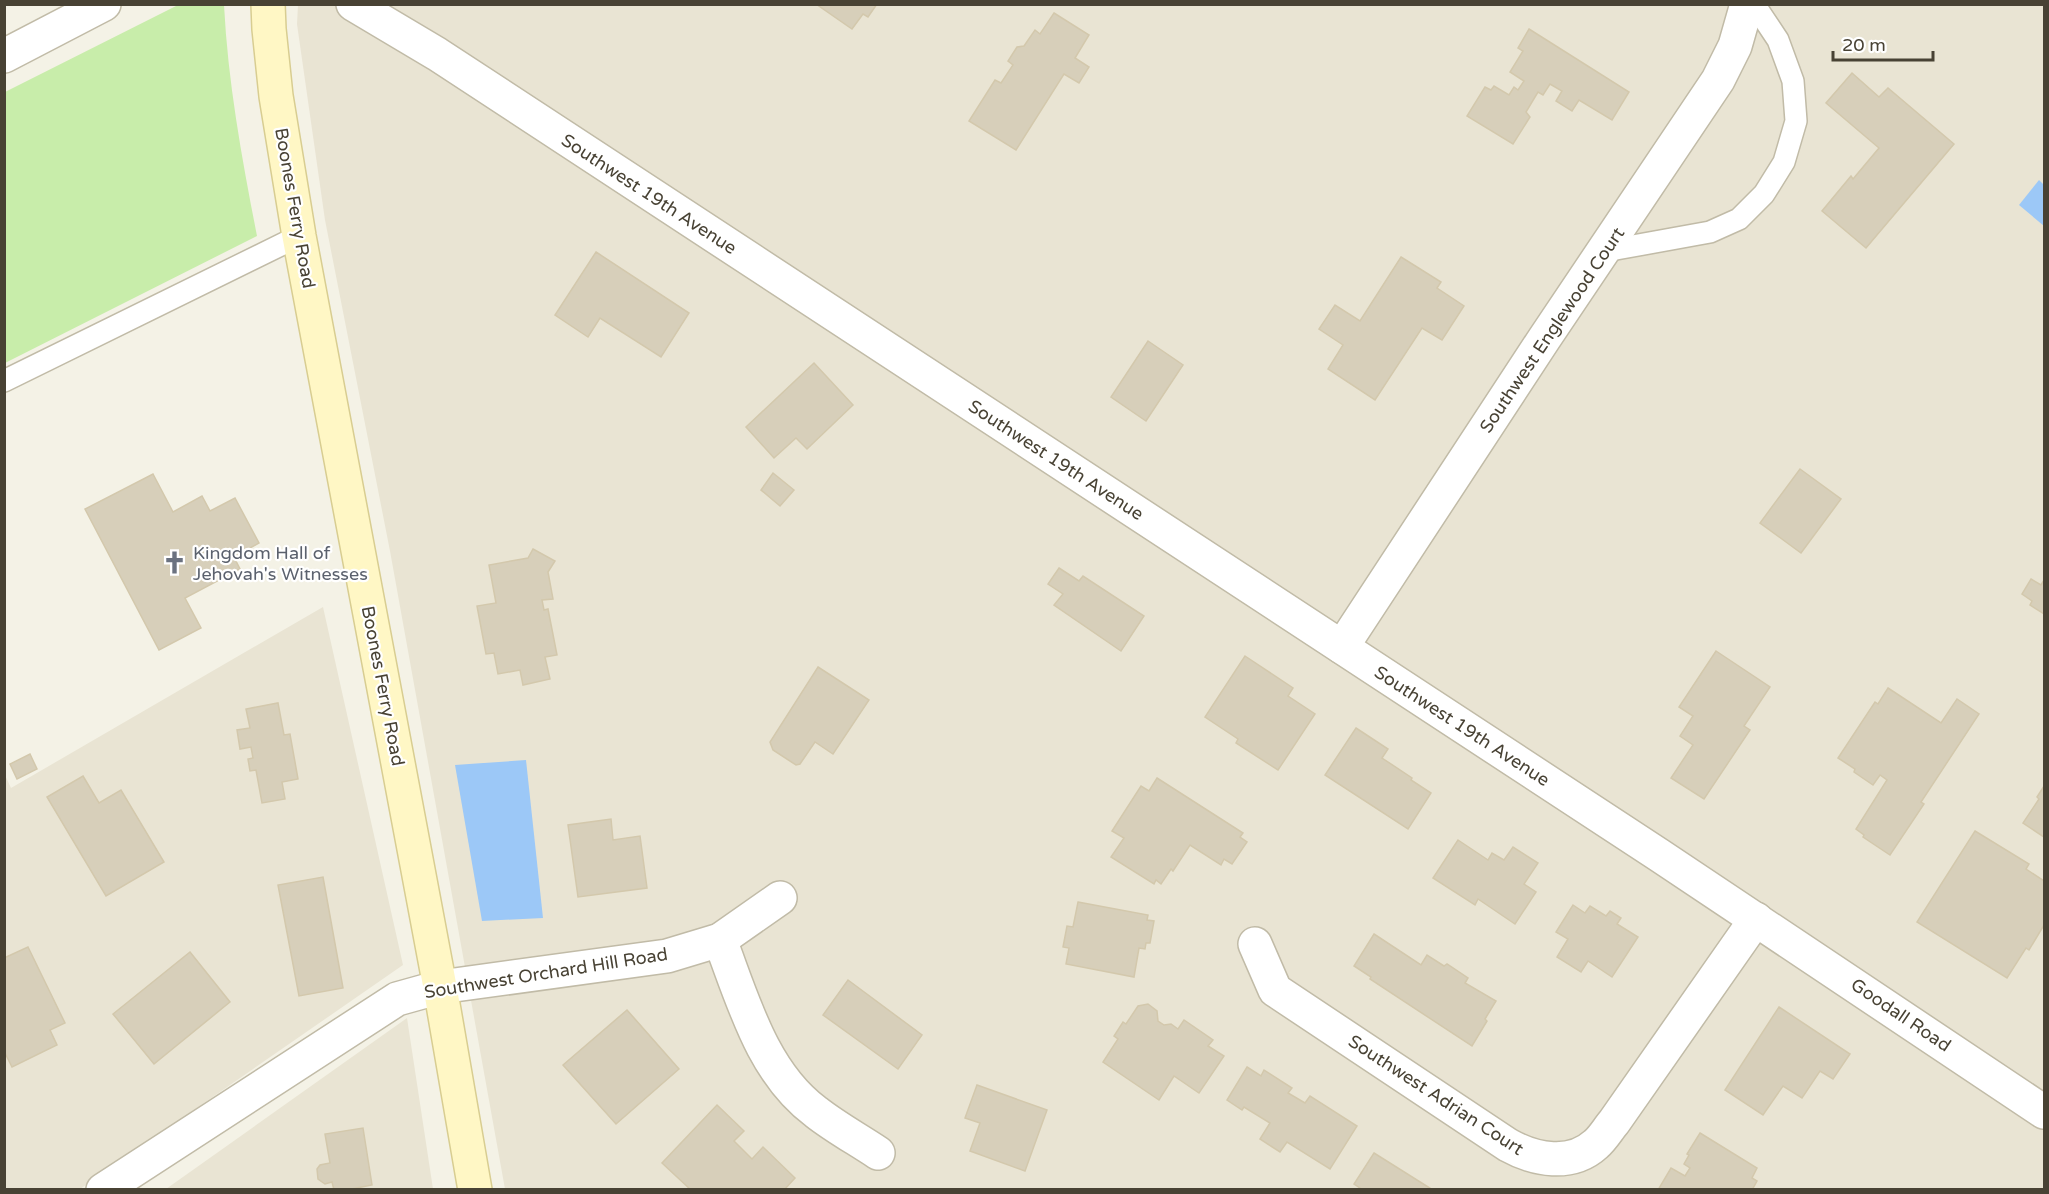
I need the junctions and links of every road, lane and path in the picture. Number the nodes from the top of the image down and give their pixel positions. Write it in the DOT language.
graph roads {
  1 [pos="104,4"];
  2 [pos="268,4"];
  3 [pos="353,4"];
  4 [pos="1747,4"];
  5 [pos="1754,4"];
  6 [pos="4,56"];
  7 [pos="299,236"];
  8 [pos="1605,251"];
  9 [pos="4,381"];
  10 [pos="1342,648"];
  11 [pos="780,898"];
  12 [pos="1756,919"];
  13 [pos="720,940"];
  14 [pos="1255,944"];
  15 [pos="440,987"];
  16 [pos="2042,1104"];
  17 [pos="878,1153"];
  18 [pos="103,1190"];
  19 [pos="475,1190"];
  1 -- 6 [label="street"];
  2 -- 7 [label="main road, Boones Ferry Road"];
  3 -- 10 [label="street, Southwest 19th Avenue"];
  4 -- 8 [label="street, Southwest Englewood Court"];
  5 -- 8 [label="lane"];
  7 -- 9 [label="lane"];
  7 -- 15 [label="main road, Boones Ferry Road"];
  8 -- 10 [label="street, Southwest Englewood Court"];
  10 -- 12 [label="street, Southwest 19th Avenue"];
  11 -- 13 [label="street, Southwest Orchard Hill Road"];
  12 -- 14 [label="street, Southwest Adrian Court"];
  12 -- 16 [label="street, Goodall Road"];
  13 -- 15 [label="street, Southwest Orchard Hill Road"];
  13 -- 17 [label="street"];
  15 -- 18 [label="street, Southwest Orchard Hill Road"];
  15 -- 19 [label="main road, Boones Ferry Road"];
}
